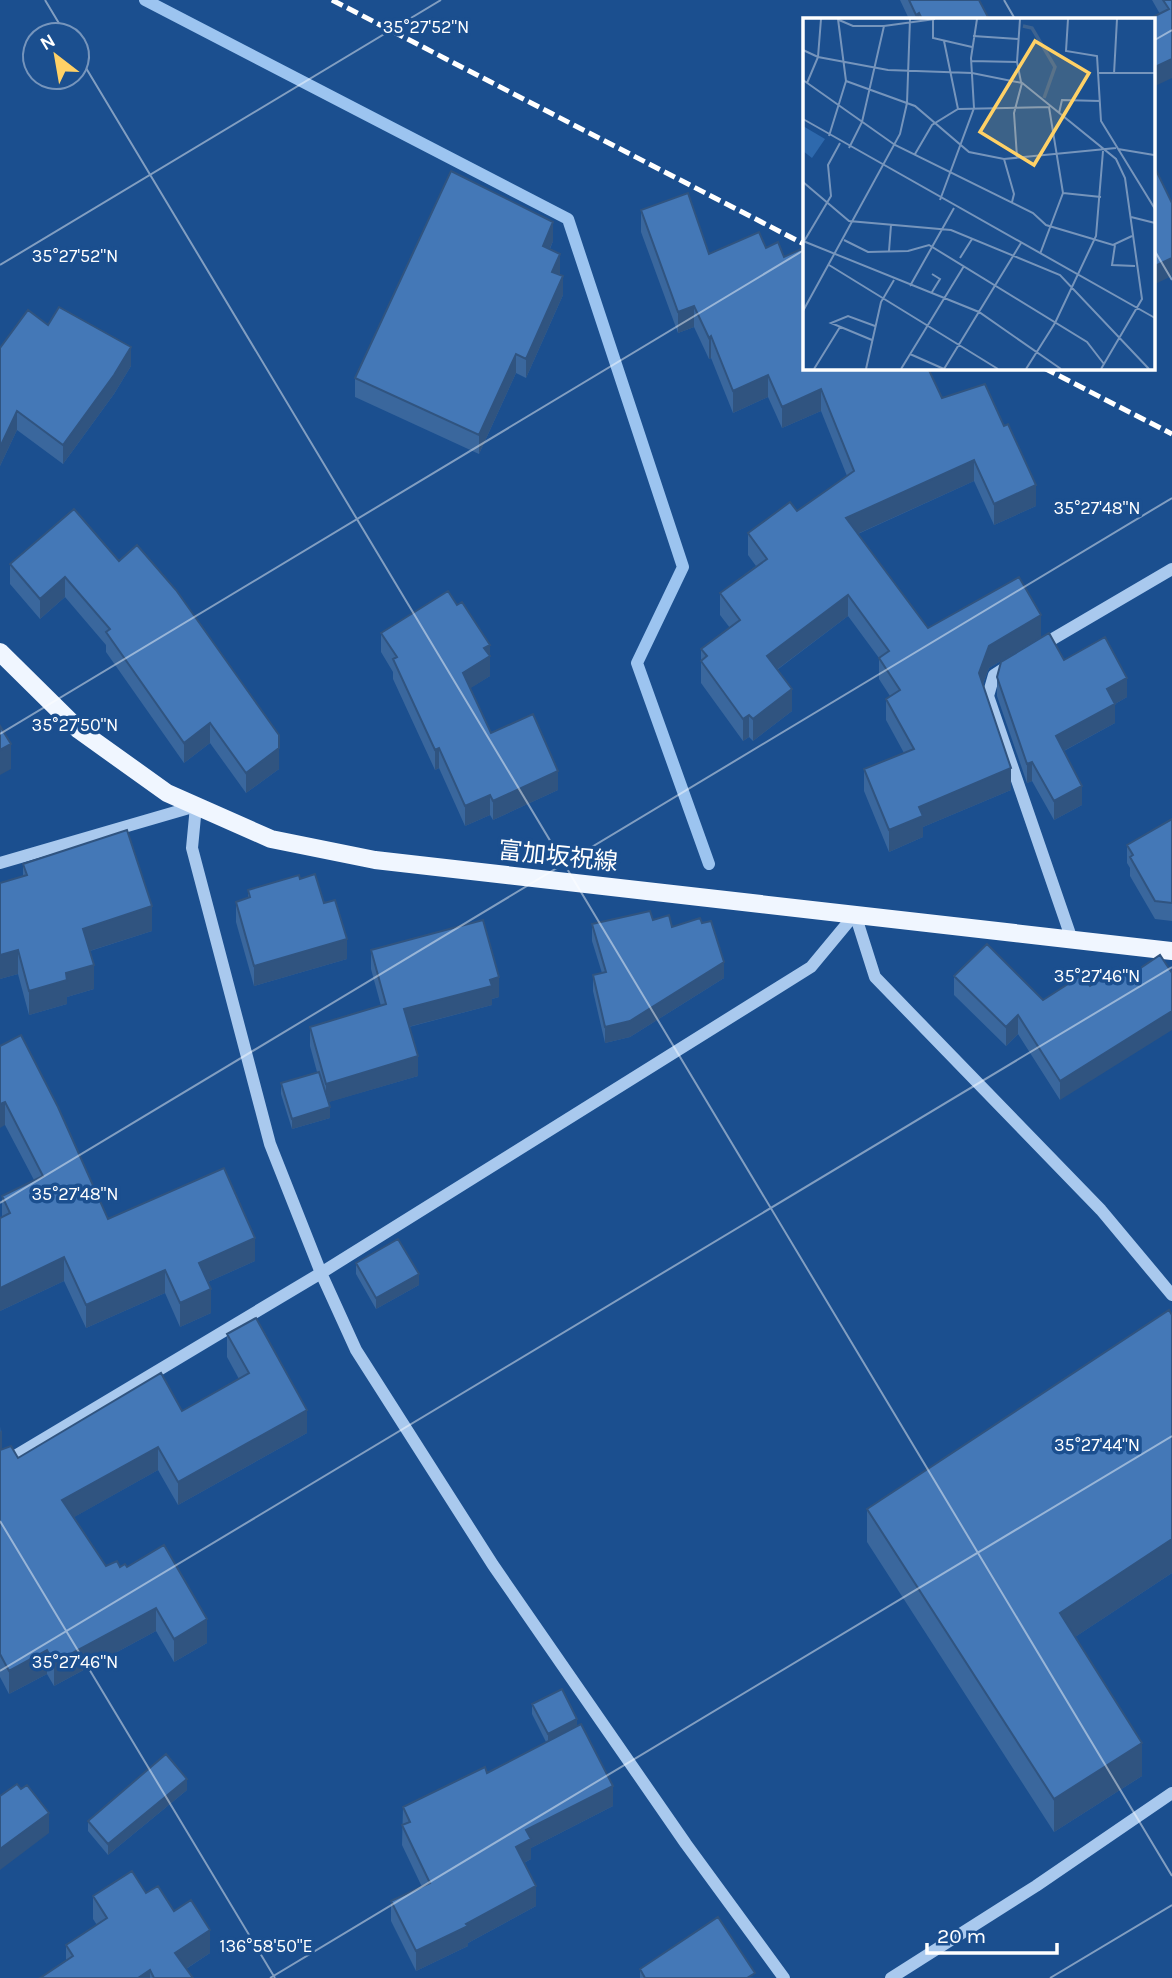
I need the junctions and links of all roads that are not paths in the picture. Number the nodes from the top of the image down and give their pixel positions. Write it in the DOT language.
graph roads {
  1 [pos="1172,569"];
  2 [pos="0,652"];
  3 [pos="195,806"];
  4 [pos="0,863"];
  5 [pos="855,914"];
  6 [pos="1072,937"];
  7 [pos="1172,951"];
  8 [pos="321,1273"];
  9 [pos="1172,1295"];
  10 [pos="0,1465"];
  11 [pos="1172,1793"];
  12 [pos="784,1978"];
  13 [pos="891,1978"];
  1 -- 6 [label="street"];
  2 -- 3 [label="main road, 富加坂祝線"];
  3 -- 4 [label="street"];
  3 -- 5 [label="main road, 富加坂祝線"];
  3 -- 8 [label="street"];
  5 -- 6 [label="main road, 富加坂祝線"];
  5 -- 8 [label="street"];
  5 -- 9 [label="street"];
  6 -- 7 [label="main road, 富加坂祝線"];
  8 -- 10 [label="street"];
  8 -- 12 [label="street"];
  11 -- 13 [label="street"];
}
